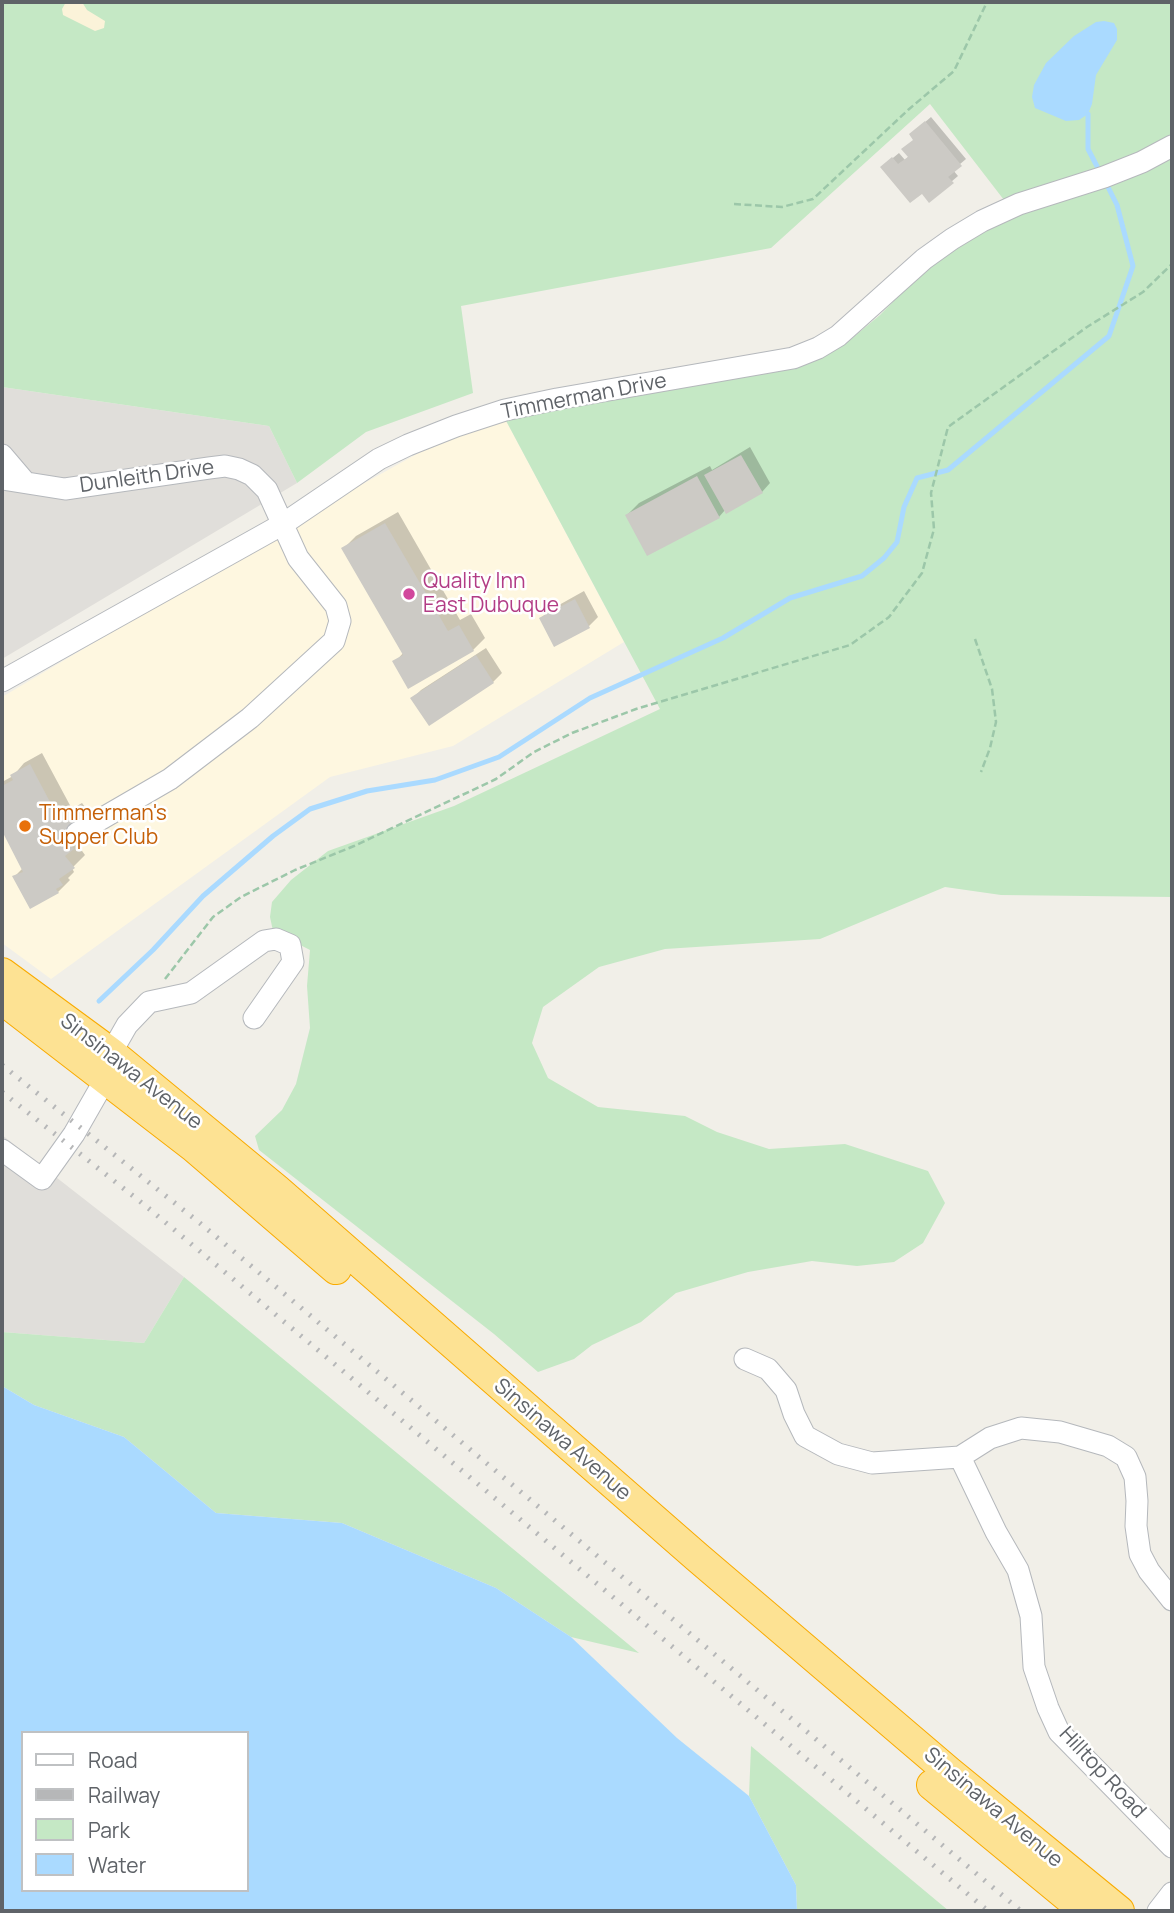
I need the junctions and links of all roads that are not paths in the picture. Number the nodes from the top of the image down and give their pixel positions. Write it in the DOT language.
graph roads {
  1 [pos="1172,146"];
  2 [pos="2,455"];
  3 [pos="2,479"];
  4 [pos="25,482"];
  5 [pos="283,524"];
  6 [pos="2,681"];
  7 [pos="77,834"];
  8 [pos="2,973"];
  9 [pos="2,999"];
  10 [pos="254,1018"];
  11 [pos="109,1066"];
  12 [pos="2,1150"];
  13 [pos="745,1359"];
  14 [pos="960,1457"];
  15 [pos="1172,1600"];
  16 [pos="1172,1847"];
  17 [pos="1172,1893"];
  18 [pos="1085,1911"];
  19 [pos="1119,1911"];
  20 [pos="1158,1911"];
  1 -- 5 [label="street, Timmerman Drive"];
  2 -- 4 [label="street"];
  3 -- 4 [label="street, Dunleith Drive"];
  4 -- 5 [label="street, Dunleith Drive"];
  5 -- 6 [label="street, Timmerman Drive"];
  5 -- 7 [label="street, Dunleith Drive"];
  8 -- 11 [label="highway, Sinsinawa Avenue"];
  9 -- 11 [label="highway, Sinsinawa Avenue"];
  10 -- 11 [label="street"];
  11 -- 12 [label="street"];
  11 -- 18 [label="highway, Sinsinawa Avenue"];
  11 -- 19 [label="highway, Sinsinawa Avenue"];
  13 -- 14 [label="street"];
  14 -- 15 [label="street"];
  14 -- 16 [label="street, Hilltop Road"];
  17 -- 20 [label="street"];
}
